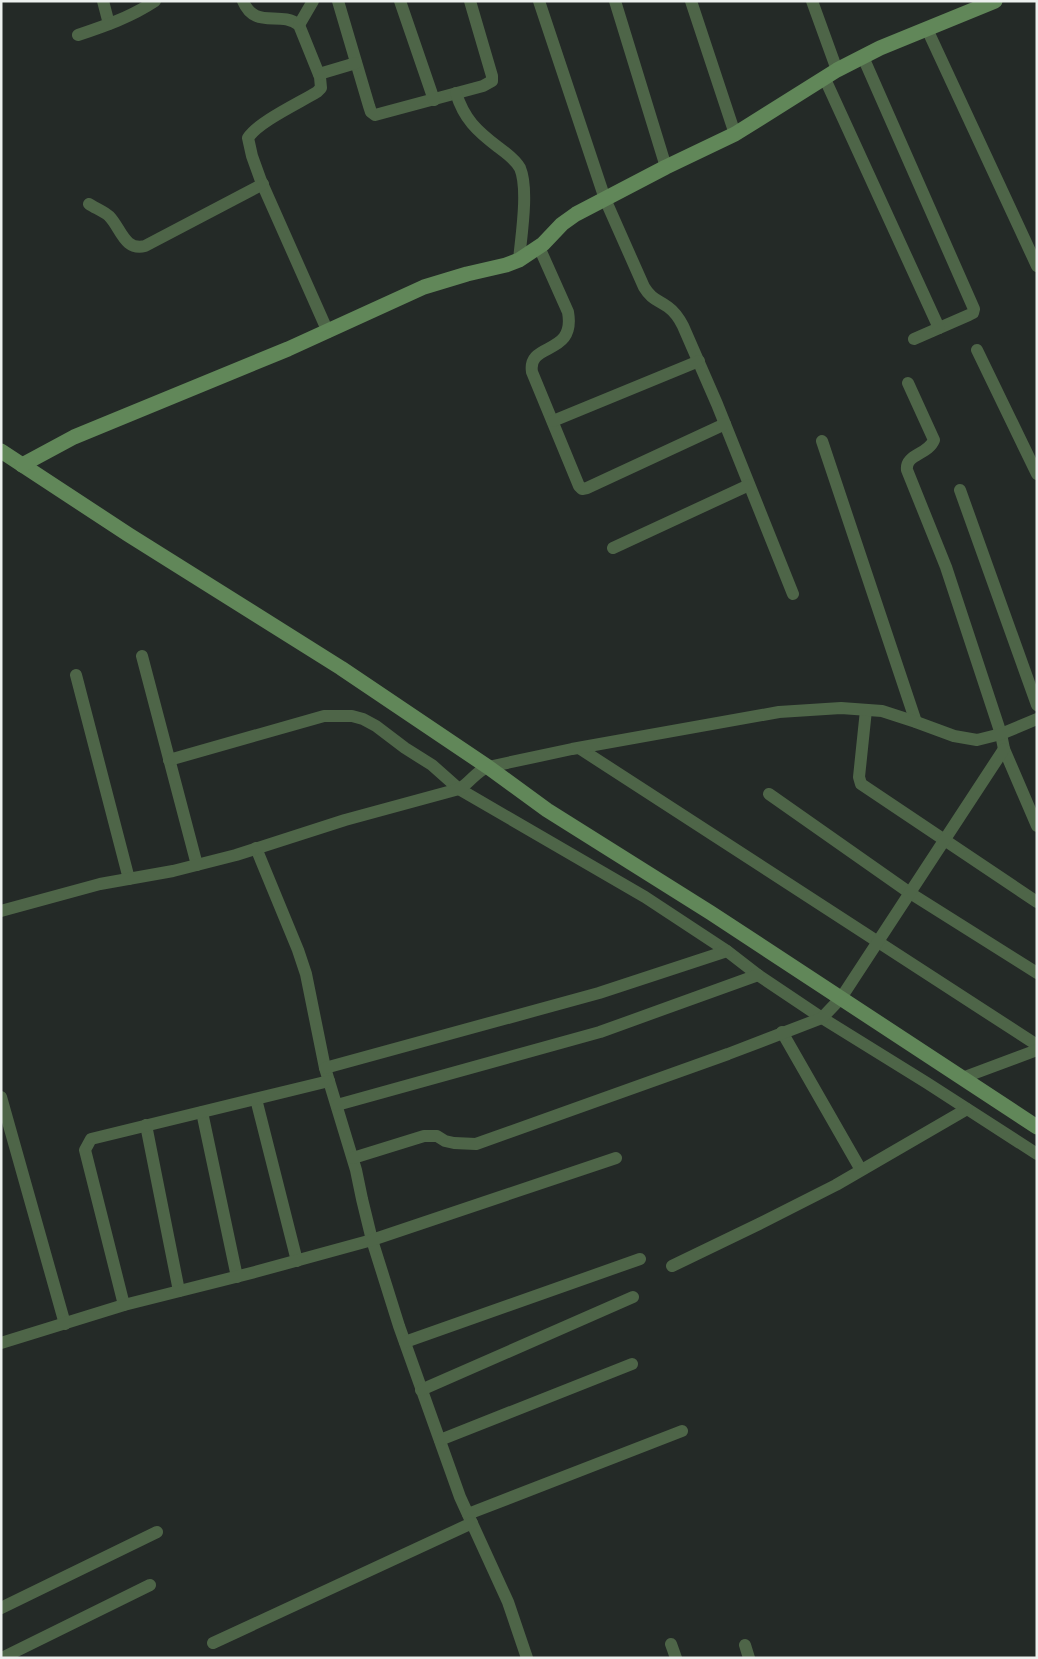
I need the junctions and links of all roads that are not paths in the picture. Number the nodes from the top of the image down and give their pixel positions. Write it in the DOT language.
graph roads {
  1 [pos="103,1"];
  2 [pos="155,1"];
  3 [pos="243,1"];
  4 [pos="313,1"];
  5 [pos="338,1"];
  6 [pos="400,1"];
  7 [pos="470,1"];
  8 [pos="539,1"];
  9 [pos="615,1"];
  10 [pos="691,1"];
  11 [pos="812,1"];
  12 [pos="995,1"];
  13 [pos="109,24"];
  14 [pos="299,25"];
  15 [pos="927,29"];
  16 [pos="78,35"];
  17 [pos="863,57"];
  18 [pos="356,62"];
  19 [pos="319,74"];
  20 [pos="831,75"];
  21 [pos="456,93"];
  22 [pos="434,100"];
  23 [pos="735,134"];
  24 [pos="666,168"];
  25 [pos="263,184"];
  26 [pos="605,199"];
  27 [pos="89,204"];
  28 [pos="539,247"];
  29 [pos="519,260"];
  30 [pos="1037,266"];
  31 [pos="939,328"];
  32 [pos="328,332"];
  33 [pos="914,339"];
  34 [pos="976,350"];
  35 [pos="699,362"];
  36 [pos="908,384"];
  37 [pos="553,422"];
  38 [pos="725,424"];
  39 [pos="822,441"];
  40 [pos="1,451"];
  41 [pos="22,465"];
  42 [pos="1037,474"];
  43 [pos="749,485"];
  44 [pos="960,490"];
  45 [pos="613,548"];
  46 [pos="792,594"];
  47 [pos="142,656"];
  48 [pos="76,675"];
  49 [pos="1037,705"];
  50 [pos="866,710"];
  51 [pos="1037,719"];
  52 [pos="916,722"];
  53 [pos="1001,734"];
  54 [pos="579,748"];
  55 [pos="1004,749"];
  56 [pos="169,760"];
  57 [pos="483,770"];
  58 [pos="464,786"];
  59 [pos="769,794"];
  60 [pos="1037,826"];
  61 [pos="944,840"];
  62 [pos="256,848"];
  63 [pos="197,865"];
  64 [pos="129,879"];
  65 [pos="910,893"];
  66 [pos="1037,902"];
  67 [pos="1,911"];
  68 [pos="878,942"];
  69 [pos="728,951"];
  70 [pos="1037,973"];
  71 [pos="758,975"];
  72 [pos="838,1001"];
  73 [pos="824,1017"];
  74 [pos="782,1032"];
  75 [pos="1037,1045"];
  76 [pos="1037,1050"];
  77 [pos="325,1068"];
  78 [pos="962,1078"];
  79 [pos="329,1082"];
  80 [pos="1,1096"];
  81 [pos="256,1099"];
  82 [pos="337,1105"];
  83 [pos="968,1109"];
  84 [pos="202,1112"];
  85 [pos="146,1125"];
  86 [pos="1037,1127"];
  87 [pos="1037,1154"];
  88 [pos="353,1158"];
  89 [pos="616,1158"];
  90 [pos="861,1170"];
  91 [pos="372,1240"];
  92 [pos="640,1258"];
  93 [pos="297,1261"];
  94 [pos="672,1266"];
  95 [pos="237,1277"];
  96 [pos="178,1291"];
  97 [pos="633,1297"];
  98 [pos="124,1305"];
  99 [pos="65,1324"];
  100 [pos="405,1342"];
  101 [pos="1,1343"];
  102 [pos="632,1364"];
  103 [pos="422,1390"];
  104 [pos="682,1431"];
  105 [pos="440,1440"];
  106 [pos="470,1518"];
  107 [pos="157,1532"];
  108 [pos="150,1584"];
  109 [pos="1,1608"];
  110 [pos="213,1643"];
  111 [pos="671,1644"];
  112 [pos="745,1645"];
  113 [pos="2,1658"];
  114 [pos="527,1658"];
  115 [pos="676,1658"];
  116 [pos="749,1658"];
  1 -- 13 [label="street"];
  2 -- 13 [label="street"];
  3 -- 14 [label="street"];
  4 -- 14 [label="street"];
  5 -- 18 [label="street"];
  6 -- 22 [label="street"];
  7 -- 21 [label="street"];
  8 -- 26 [label="street"];
  9 -- 24 [label="street"];
  10 -- 23 [label="street"];
  11 -- 20 [label="street"];
  12 -- 15 [label="street"];
  13 -- 16 [label="street"];
  14 -- 19 [label="street"];
  15 -- 17 [label="street"];
  15 -- 30 [label="street"];
  17 -- 20 [label="street"];
  17 -- 31 [label="street"];
  18 -- 19 [label="street"];
  18 -- 22 [label="street"];
  19 -- 25 [label="street"];
  20 -- 23 [label="street"];
  20 -- 31 [label="street"];
  21 -- 22 [label="street"];
  21 -- 29 [label="street"];
  23 -- 24 [label="street"];
  24 -- 26 [label="street"];
  25 -- 27 [label="street"];
  25 -- 32 [label="street"];
  26 -- 28 [label="street"];
  26 -- 35 [label="street"];
  28 -- 29 [label="street"];
  28 -- 37 [label="street"];
  29 -- 32 [label="street"];
  31 -- 33 [label="street"];
  32 -- 41 [label="street"];
  34 -- 42 [label="street"];
  35 -- 37 [label="street"];
  35 -- 38 [label="street"];
  36 -- 53 [label="street"];
  37 -- 38 [label="street"];
  38 -- 43 [label="street"];
  39 -- 52 [label="street"];
  40 -- 41 [label="street"];
  41 -- 57 [label="street"];
  43 -- 45 [label="street"];
  43 -- 46 [label="street"];
  44 -- 49 [label="street"];
  47 -- 56 [label="street"];
  48 -- 64 [label="street"];
  50 -- 52 [label="street"];
  50 -- 54 [label="street"];
  50 -- 61 [label="street"];
  51 -- 53 [label="street"];
  52 -- 53 [label="street"];
  53 -- 55 [label="street"];
  54 -- 57 [label="street"];
  54 -- 68 [label="street"];
  55 -- 60 [label="street"];
  55 -- 61 [label="street"];
  56 -- 58 [label="street"];
  56 -- 63 [label="street"];
  57 -- 58 [label="street"];
  57 -- 72 [label="street"];
  58 -- 62 [label="street"];
  58 -- 69 [label="street"];
  59 -- 65 [label="street"];
  61 -- 65 [label="street"];
  61 -- 66 [label="street"];
  62 -- 63 [label="street"];
  62 -- 77 [label="street"];
  63 -- 64 [label="street"];
  64 -- 67 [label="street"];
  65 -- 68 [label="street"];
  65 -- 70 [label="street"];
  68 -- 72 [label="street"];
  68 -- 75 [label="street"];
  69 -- 71 [label="street"];
  69 -- 77 [label="street"];
  71 -- 73 [label="street"];
  71 -- 82 [label="street"];
  72 -- 73 [label="street"];
  72 -- 78 [label="street"];
  73 -- 74 [label="street"];
  73 -- 83 [label="street"];
  74 -- 88 [label="street"];
  74 -- 90 [label="street"];
  76 -- 78 [label="street"];
  77 -- 79 [label="street"];
  78 -- 86 [label="street"];
  79 -- 81 [label="street"];
  79 -- 82 [label="street"];
  80 -- 99 [label="street"];
  81 -- 84 [label="street"];
  81 -- 93 [label="street"];
  82 -- 88 [label="street"];
  83 -- 87 [label="street"];
  83 -- 90 [label="street"];
  84 -- 85 [label="street"];
  84 -- 95 [label="street"];
  85 -- 96 [label="street"];
  85 -- 98 [label="street"];
  88 -- 91 [label="street"];
  89 -- 91 [label="street"];
  90 -- 94 [label="street"];
  91 -- 93 [label="street"];
  91 -- 100 [label="street"];
  92 -- 100 [label="street"];
  93 -- 95 [label="street"];
  95 -- 96 [label="street"];
  96 -- 98 [label="street"];
  97 -- 103 [label="street"];
  98 -- 99 [label="street"];
  99 -- 101 [label="street"];
  100 -- 103 [label="street"];
  102 -- 105 [label="street"];
  103 -- 105 [label="street"];
  104 -- 106 [label="street"];
  105 -- 106 [label="street"];
  106 -- 110 [label="street"];
  106 -- 114 [label="street"];
  107 -- 109 [label="street"];
  108 -- 113 [label="street"];
  111 -- 115 [label="street"];
  112 -- 116 [label="street"];
}
